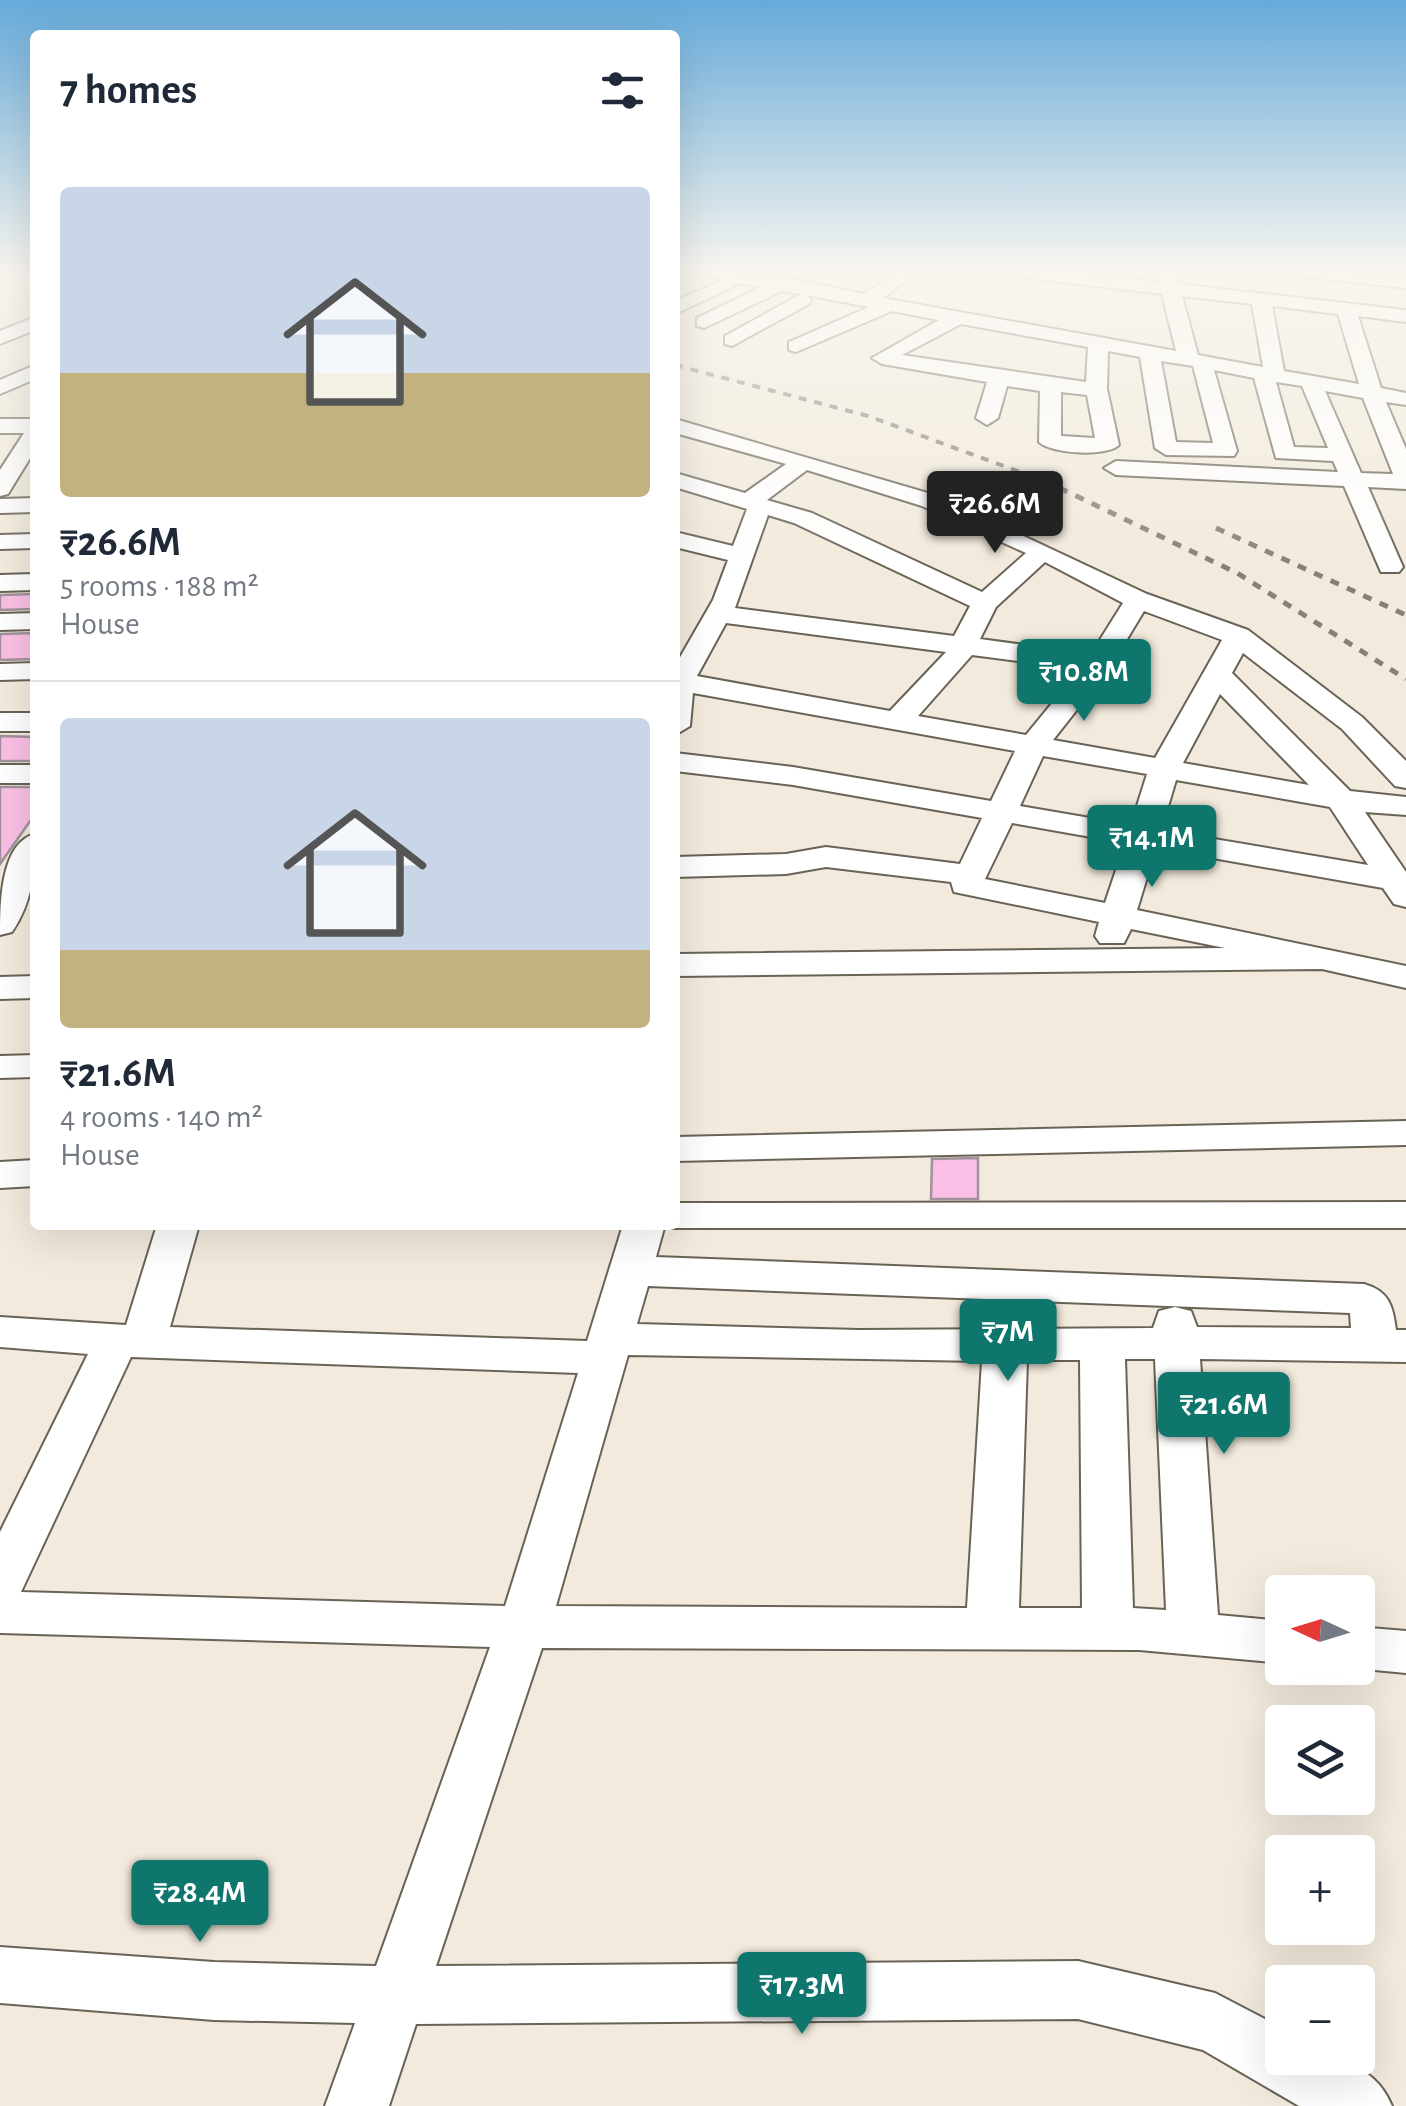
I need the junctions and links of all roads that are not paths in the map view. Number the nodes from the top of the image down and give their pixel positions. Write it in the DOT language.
graph roads {
  1 [pos="950,370"];
  2 [pos="1094,370"];
  3 [pos="1097,370"];
  4 [pos="1153,370"];
  5 [pos="1199,370"];
  6 [pos="1246,370"];
  7 [pos="1269,370"];
  8 [pos="1365,370"];
  9 [pos="1269,374"];
  10 [pos="998,379"];
  11 [pos="1311,382"];
  12 [pos="1052,386"];
  13 [pos="1372,392"];
  14 [pos="1406,398"];
  15 [pos="987,418"];
  16 [pos="0,426"];
  17 [pos="680,427"];
  18 [pos="30,429"];
  19 [pos="30,438"];
  20 [pos="1166,448"];
  21 [pos="1112,456"];
  22 [pos="1339,456"];
  23 [pos="804,462"];
  24 [pos="1352,479"];
  25 [pos="1406,479"];
  26 [pos="680,482"];
  27 [pos="0,489"];
  28 [pos="30,505"];
  29 [pos="754,505"];
  30 [pos="0,506"];
  31 [pos="680,540"];
  32 [pos="0,542"];
  33 [pos="30,542"];
  34 [pos="1044,551"];
  35 [pos="740,556"];
  36 [pos="1390,566"];
  37 [pos="30,582"];
  38 [pos="0,583"];
  39 [pos="1138,600"];
  40 [pos="985,603"];
  41 [pos="718,614"];
  42 [pos="30,621"];
  43 [pos="0,622"];
  44 [pos="1238,636"];
  45 [pos="964,644"];
  46 [pos="1099,663"];
  47 [pos="30,671"];
  48 [pos="0,672"];
  49 [pos="1217,674"];
  50 [pos="680,678"];
  51 [pos="680,681"];
  52 [pos="897,720"];
  53 [pos="0,722"];
  54 [pos="30,722"];
  55 [pos="1033,745"];
  56 [pos="680,763"];
  57 [pos="1164,769"];
  58 [pos="0,774"];
  59 [pos="30,774"];
  60 [pos="1406,779"];
  61 [pos="1341,800"];
  62 [pos="1406,806"];
  63 [pos="998,814"];
  64 [pos="1142,838"];
  65 [pos="30,845"];
  66 [pos="0,846"];
  67 [pos="30,856"];
  68 [pos="680,867"];
  69 [pos="971,875"];
  70 [pos="1401,888"];
  71 [pos="1118,915"];
  72 [pos="0,925"];
  73 [pos="1322,958"];
  74 [pos="1105,960"];
  75 [pos="680,965"];
  76 [pos="1406,977"];
  77 [pos="30,987"];
  78 [pos="0,988"];
  79 [pos="30,1066"];
  80 [pos="0,1067"];
  81 [pos="1406,1133"];
  82 [pos="680,1149"];
  83 [pos="30,1173"];
  84 [pos="0,1175"];
  85 [pos="1406,1214"];
  86 [pos="680,1217"];
  87 [pos="176,1230"];
  88 [pos="638,1248"];
  89 [pos="1169,1291"];
  90 [pos="0,1332"];
  91 [pos="130,1341"];
  92 [pos="1180,1344"];
  93 [pos="1102,1346"];
  94 [pos="1390,1346"];
  95 [pos="1004,1347"];
  96 [pos="610,1349"];
  97 [pos="0,1583"];
  98 [pos="0,1612"];
  99 [pos="522,1627"];
  100 [pos="1108,1629"];
  101 [pos="992,1630"];
  102 [pos="1192,1634"];
  103 [pos="1265,1640"];
  104 [pos="1375,1649"];
  105 [pos="1406,1652"];
  106 [pos="0,1975"];
  107 [pos="396,1995"];
  108 [pos="358,2106"];
  109 [pos="1360,2106"];
  1 -- 10 [label="street"];
  2 -- 12 [label="street"];
  3 -- 21 [label="street"];
  4 -- 20 [label="street"];
  5 -- 20 [label="street"];
  6 -- 9 [label="street"];
  7 -- 9 [label="street"];
  8 -- 13 [label="street"];
  9 -- 11 [label="street"];
  9 -- 22 [label="street"];
  10 -- 12 [label="street"];
  10 -- 15 [label="street"];
  11 -- 13 [label="street"];
  11 -- 22 [label="street"];
  12 -- 21 [label="street"];
  13 -- 14 [label="street"];
  13 -- 25 [label="street"];
  16 -- 18 [label="street"];
  17 -- 23 [label="street"];
  19 -- 27 [label="street"];
  20 -- 21 [label="street"];
  21 -- 24 [label="street"];
  22 -- 24 [label="street"];
  23 -- 29 [label="street"];
  23 -- 34 [label="street"];
  24 -- 25 [label="street"];
  24 -- 36 [label="street"];
  26 -- 29 [label="street"];
  28 -- 30 [label="street"];
  29 -- 35 [label="street"];
  29 -- 40 [label="street"];
  31 -- 35 [label="street"];
  32 -- 33 [label="street"];
  34 -- 39 [label="street"];
  34 -- 40 [label="street"];
  35 -- 41 [label="street"];
  37 -- 38 [label="street"];
  39 -- 44 [label="street"];
  39 -- 46 [label="street"];
  40 -- 45 [label="street"];
  41 -- 45 [label="street"];
  41 -- 50 [label="street"];
  42 -- 43 [label="street"];
  44 -- 49 [label="street"];
  44 -- 60 [label="street"];
  45 -- 46 [label="street"];
  45 -- 52 [label="street"];
  46 -- 55 [label="street"];
  47 -- 48 [label="street"];
  49 -- 57 [label="street"];
  49 -- 61 [label="street"];
  51 -- 52 [label="street"];
  52 -- 55 [label="street"];
  53 -- 54 [label="street"];
  55 -- 57 [label="street"];
  55 -- 63 [label="street"];
  56 -- 63 [label="street"];
  57 -- 61 [label="street"];
  57 -- 64 [label="street"];
  58 -- 59 [label="street"];
  61 -- 62 [label="street"];
  61 -- 70 [label="street"];
  63 -- 64 [label="street"];
  63 -- 69 [label="street"];
  64 -- 70 [label="street"];
  64 -- 71 [label="street"];
  65 -- 66 [label="street"];
  67 -- 72 [label="street"];
  68 -- 69 [label="street"];
  69 -- 71 [label="street"];
  71 -- 73 [label="street"];
  71 -- 74 [label="street"];
  73 -- 74 [label="street"];
  73 -- 76 [label="street"];
  74 -- 75 [label="street"];
  77 -- 78 [label="street"];
  79 -- 80 [label="street"];
  81 -- 82 [label="street"];
  83 -- 84 [label="street"];
  85 -- 86 [label="street"];
  87 -- 91 [label="street"];
  88 -- 89 [label="street"];
  88 -- 96 [label="street"];
  89 -- 92 [label="street"];
  89 -- 94 [label="street"];
  90 -- 91 [label="street"];
  91 -- 96 [label="street"];
  91 -- 97 [label="street"];
  92 -- 93 [label="street"];
  92 -- 94 [label="street"];
  92 -- 102 [label="street"];
  93 -- 95 [label="street"];
  93 -- 100 [label="street"];
  95 -- 96 [label="street"];
  95 -- 101 [label="street"];
  96 -- 99 [label="street"];
  98 -- 99 [label="street"];
  99 -- 101 [label="street"];
  99 -- 107 [label="street"];
  100 -- 101 [label="street"];
  100 -- 102 [label="street"];
  102 -- 103 [label="street"];
  104 -- 105 [label="street"];
  106 -- 107 [label="street"];
  107 -- 108 [label="street"];
  107 -- 109 [label="street"];
}
